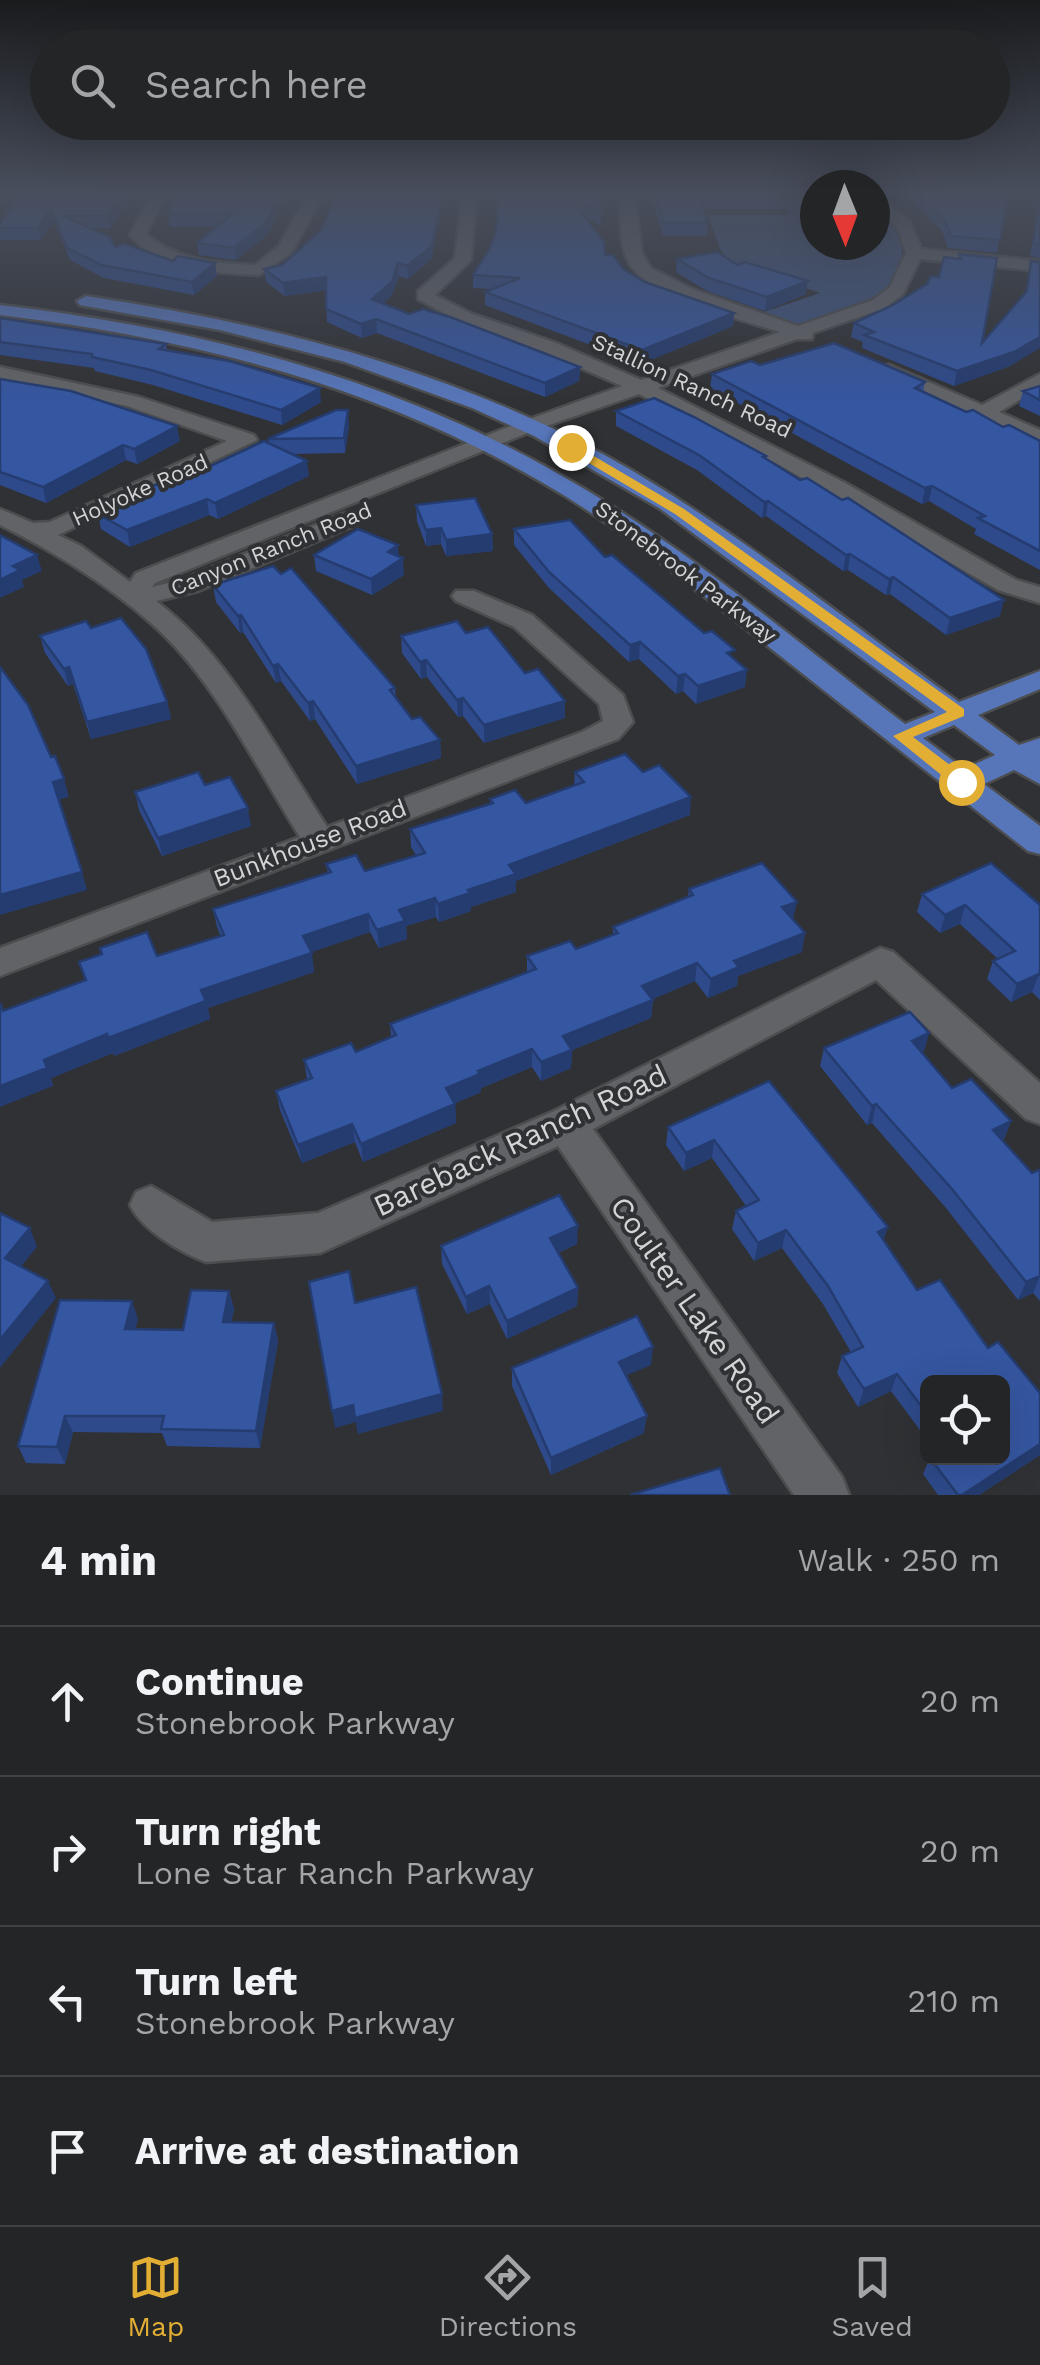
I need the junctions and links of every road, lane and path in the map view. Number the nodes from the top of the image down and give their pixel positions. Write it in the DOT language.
graph roads {
  1 [pos="195,261"];
  2 [pos="271,261"];
  3 [pos="461,261"];
  4 [pos="637,261"];
  5 [pos="910,261"];
  6 [pos="989,261"];
  7 [pos="1040,266"];
  8 [pos="0,292"];
  9 [pos="0,310"];
  10 [pos="801,333"];
  11 [pos="829,345"];
  12 [pos="864,360"];
  13 [pos="0,373"];
  14 [pos="1040,380"];
  15 [pos="644,387"];
  16 [pos="984,412"];
  17 [pos="538,431"];
  18 [pos="1040,438"];
  19 [pos="498,447"];
  20 [pos="0,516"];
  21 [pos="32,530"];
  22 [pos="1040,595"];
  23 [pos="464,596"];
  24 [pos="132,599"];
  25 [pos="1040,679"];
  26 [pos="958,713"];
  27 [pos="902,736"];
  28 [pos="1032,759"];
  29 [pos="961,782"];
  30 [pos="318,840"];
  31 [pos="1040,843"];
  32 [pos="0,962"];
  33 [pos="1040,1108"];
  34 [pos="566,1124"];
  35 [pos="151,1205"];
  36 [pos="824,1495"];
  1 -- 2 [label="street"];
  3 -- 15 [label="street, Stallion Ranch Road"];
  4 -- 10 [label="street"];
  5 -- 10 [label="street, Canyon Ranch Road"];
  6 -- 7 [label="street"];
  8 -- 17 [label="main road, Stonebrook Parkway"];
  9 -- 19 [label="main road, Stonebrook Parkway"];
  10 -- 11 [label="street"];
  10 -- 15 [label="street, Canyon Ranch Road"];
  12 -- 16 [label="street"];
  13 -- 21 [label="street, Holyoke Road"];
  14 -- 16 [label="street"];
  15 -- 17 [label="street, Canyon Ranch Road"];
  15 -- 22 [label="street, Stallion Ranch Road"];
  16 -- 18 [label="street"];
  17 -- 19 [label="street, Canyon Ranch Road"];
  17 -- 26 [label="main road, Stonebrook Parkway"];
  19 -- 24 [label="street, Canyon Ranch Road"];
  19 -- 27 [label="main road, Stonebrook Parkway"];
  20 -- 21 [label="street"];
  21 -- 24 [label="street"];
  23 -- 30 [label="street, Bunkhouse Road"];
  24 -- 30 [label="street"];
  25 -- 26 [label="main road"];
  26 -- 27 [label="main road"];
  26 -- 28 [label="main road, Stonebrook Parkway"];
  27 -- 29 [label="main road, Stonebrook Parkway"];
  28 -- 29 [label="main road"];
  29 -- 31 [label="main road, Stonebrook Parkway"];
  30 -- 32 [label="street, Bunkhouse Road"];
  33 -- 34 [label="street, Bareback Ranch Road"];
  34 -- 35 [label="street, Bareback Ranch Road"];
  34 -- 36 [label="street, Coulter Lake Road"];
}
